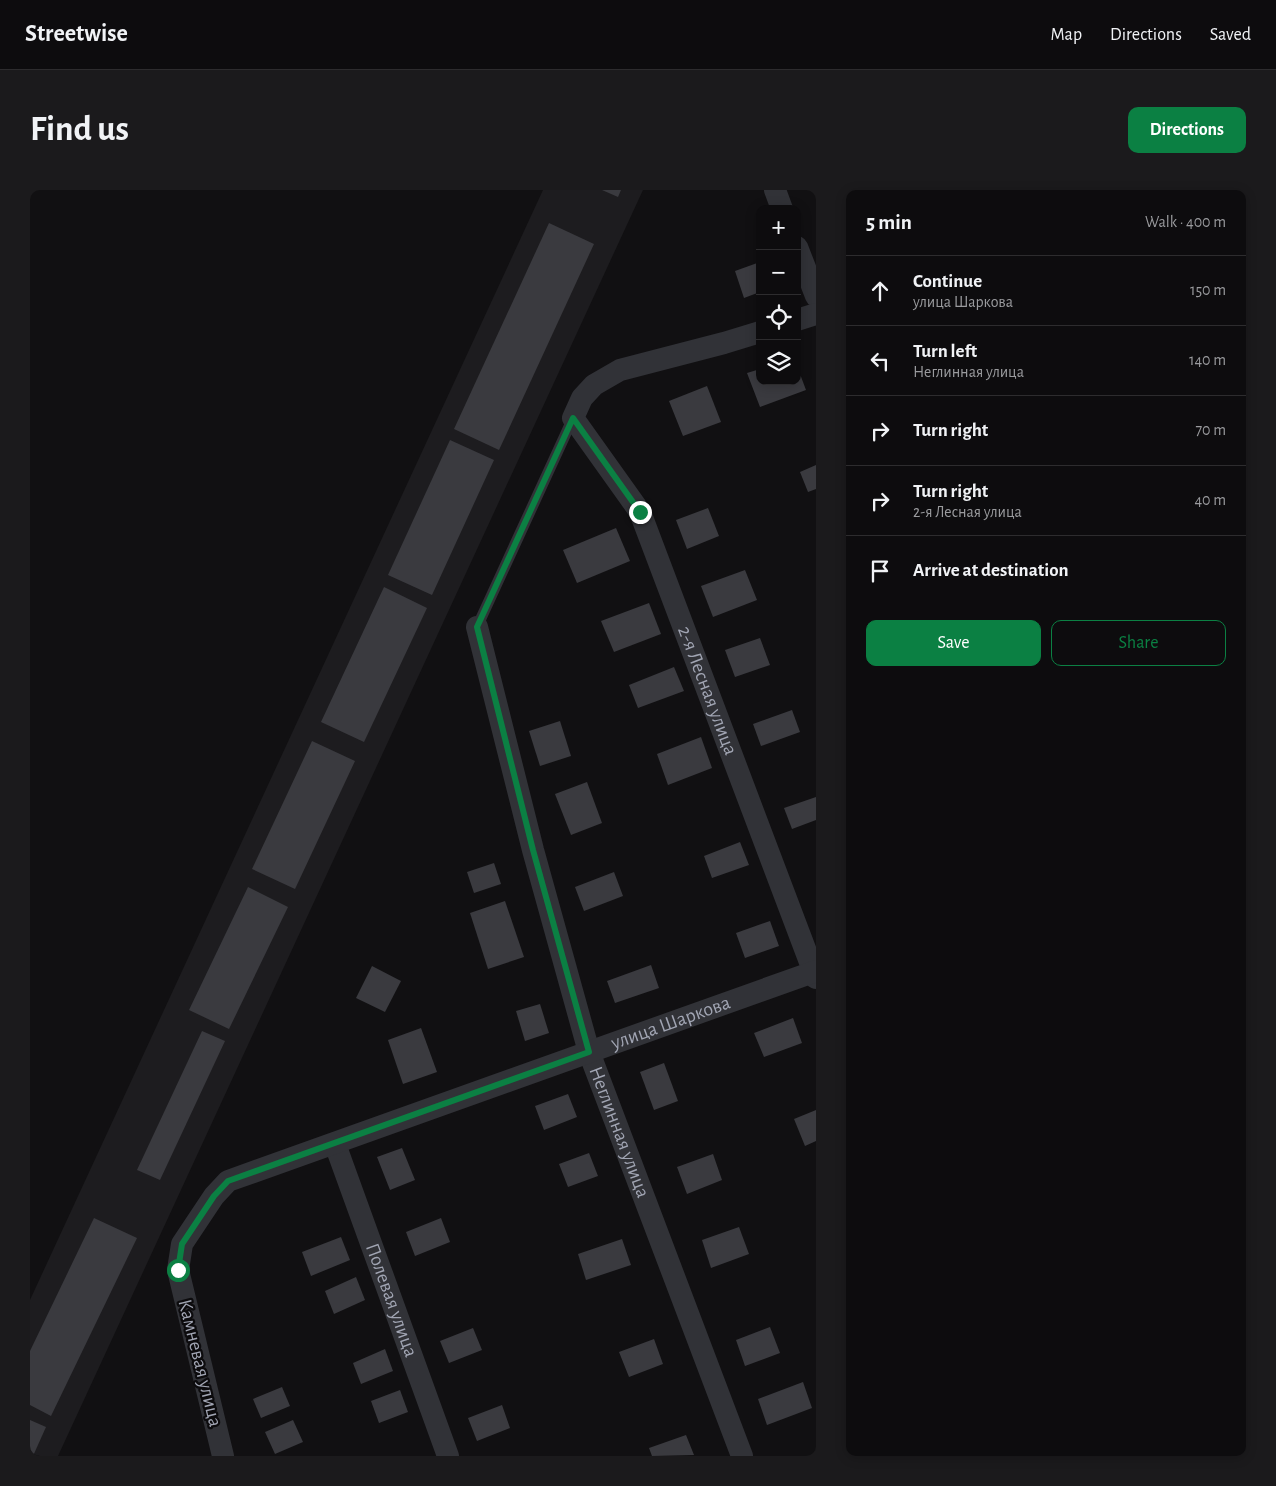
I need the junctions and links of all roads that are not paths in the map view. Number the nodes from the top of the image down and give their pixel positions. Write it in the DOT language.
graph roads {
  1 [pos="775,190"];
  2 [pos="781,205"];
  3 [pos="798,250"];
  4 [pos="816,296"];
  5 [pos="816,314"];
  6 [pos="801,319"];
  7 [pos="756,333"];
  8 [pos="573,418"];
  9 [pos="477,627"];
  10 [pos="815,973"];
  11 [pos="589,1052"];
  12 [pos="335,1144"];
  13 [pos="178,1270"];
  14 [pos="223,1456"];
  15 [pos="448,1456"];
  16 [pos="742,1456"];
  1 -- 2 [label="street"];
  3 -- 4 [label="street"];
  5 -- 6 [label="street"];
  7 -- 8 [label="street"];
  8 -- 9 [label="lane"];
  8 -- 10 [label="street, 2-я Лесная улица"];
  9 -- 11 [label="street, Неглинная улица"];
  10 -- 11 [label="street, улица Шаркова"];
  11 -- 12 [label="street, улица Шаркова"];
  11 -- 16 [label="street, Неглинная улица"];
  12 -- 13 [label="street, улица Шаркова"];
  12 -- 15 [label="street, Полевая улица"];
  13 -- 14 [label="street, Камневая улица"];
}
